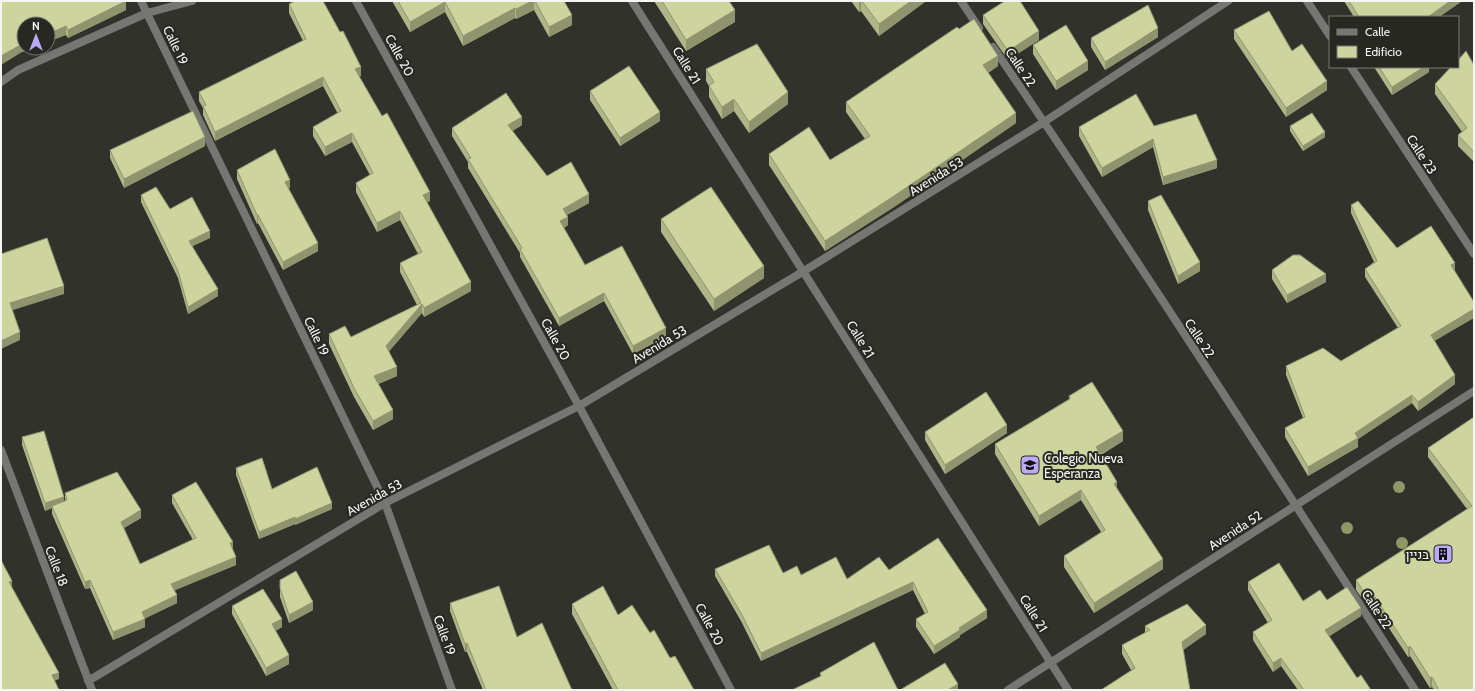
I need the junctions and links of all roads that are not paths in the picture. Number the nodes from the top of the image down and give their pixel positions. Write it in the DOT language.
graph roads {
  1 [pos="141,1"];
  2 [pos="192,1"];
  3 [pos="356,1"];
  4 [pos="632,1"];
  5 [pos="961,1"];
  6 [pos="1228,1"];
  7 [pos="1307,1"];
  8 [pos="147,13"];
  9 [pos="1329,34"];
  10 [pos="1351,68"];
  11 [pos="1,82"];
  12 [pos="1044,122"];
  13 [pos="1474,254"];
  14 [pos="804,272"];
  15 [pos="1474,390"];
  16 [pos="579,406"];
  17 [pos="1,450"];
  18 [pos="385,503"];
  19 [pos="1296,505"];
  20 [pos="1051,663"];
  21 [pos="88,681"];
  22 [pos="92,690"];
  23 [pos="452,690"];
  24 [pos="731,690"];
  25 [pos="1008,690"];
  26 [pos="1068,690"];
  27 [pos="1415,690"];
  1 -- 8 [label="street, Calle 19"];
  2 -- 8 [label="street"];
  3 -- 16 [label="street, Calle 20"];
  4 -- 14 [label="street, Calle 21"];
  5 -- 12 [label="street, Calle 22"];
  6 -- 12 [label="street, Avenida 53"];
  7 -- 9 [label="street"];
  8 -- 11 [label="street"];
  8 -- 18 [label="street, Calle 19"];
  10 -- 13 [label="street, Calle 23"];
  12 -- 14 [label="street, Avenida 53"];
  12 -- 19 [label="street, Calle 22"];
  14 -- 16 [label="street, Avenida 53"];
  14 -- 20 [label="street, Calle 21"];
  15 -- 19 [label="street, Avenida 52"];
  16 -- 18 [label="street, Avenida 53"];
  16 -- 24 [label="street, Calle 20"];
  17 -- 21 [label="street, Calle 18"];
  18 -- 21 [label="street, Avenida 53"];
  18 -- 23 [label="street, Calle 19"];
  19 -- 20 [label="street, Avenida 52"];
  19 -- 27 [label="street, Calle 22"];
  20 -- 25 [label="street, Avenida 52"];
  20 -- 26 [label="street, Calle 21"];
  21 -- 22 [label="street, Calle 18"];
}
